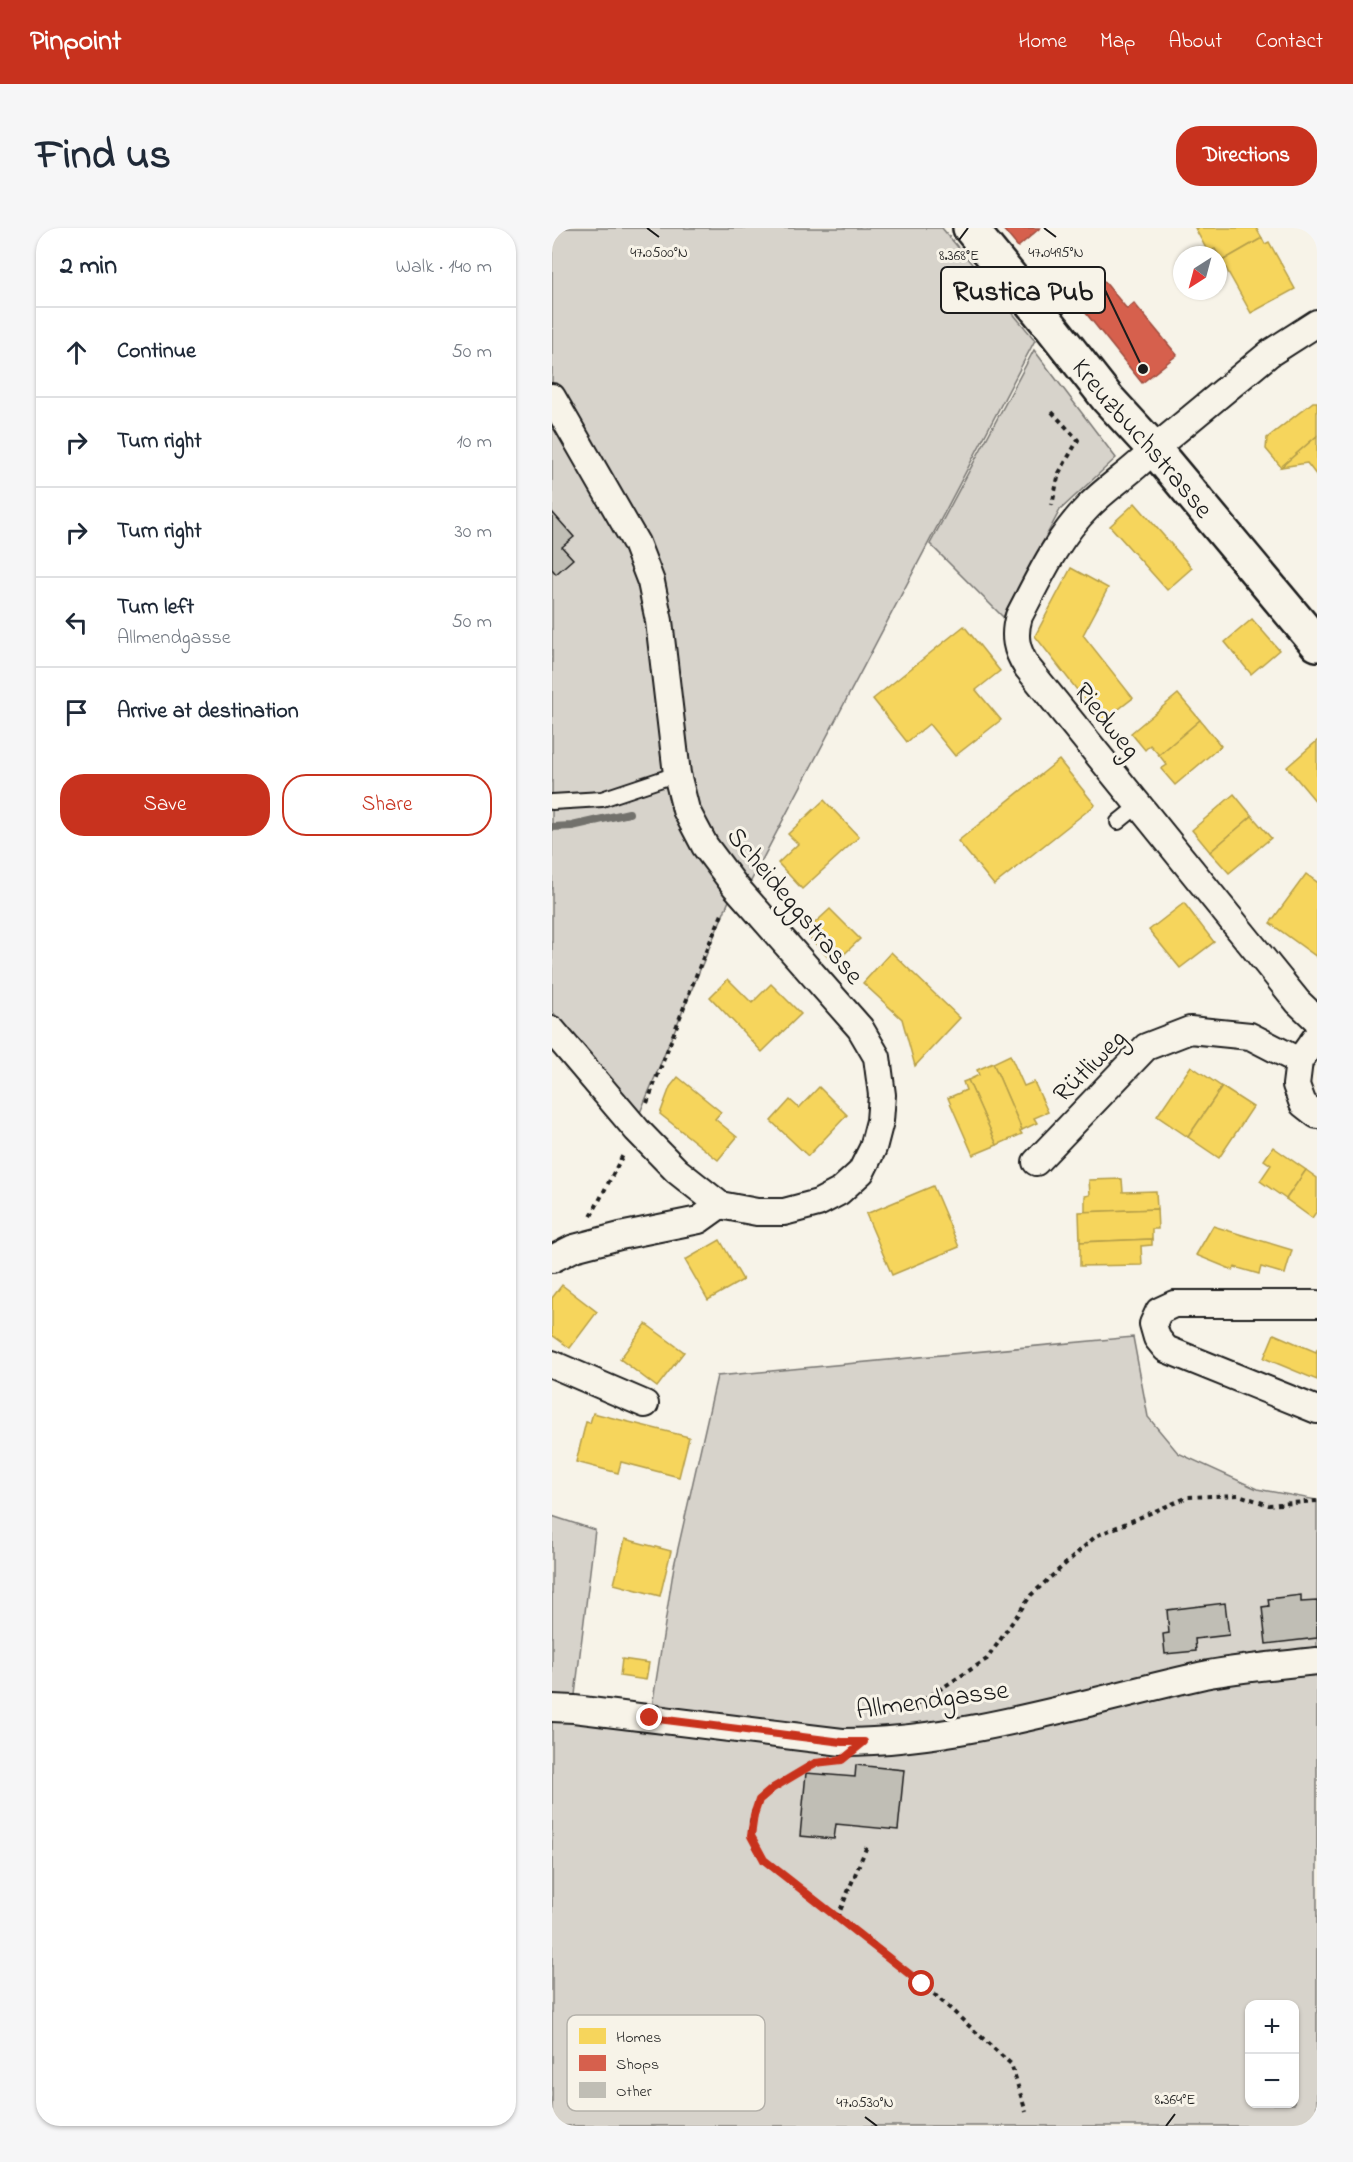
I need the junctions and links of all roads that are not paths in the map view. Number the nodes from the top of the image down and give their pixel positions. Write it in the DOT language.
graph roads {
  1 [pos="970,228"];
  2 [pos="1317,323"];
  3 [pos="552,397"];
  4 [pos="1154,449"];
  5 [pos="1317,644"];
  6 [pos="676,774"];
  7 [pos="552,802"];
  8 [pos="1139,805"];
  9 [pos="1118,822"];
  10 [pos="1317,1020"];
  11 [pos="552,1030"];
  12 [pos="1317,1036"];
  13 [pos="1299,1061"];
  14 [pos="1317,1115"];
  15 [pos="1036,1162"];
  16 [pos="720,1205"];
  17 [pos="563,1254"];
  18 [pos="1317,1304"];
  19 [pos="552,1364"];
  20 [pos="645,1404"];
  21 [pos="1317,1410"];
  22 [pos="1317,1661"];
  23 [pos="552,1708"];
  1 -- 4 [label="street, Kreuzbuchstrasse"];
  2 -- 4 [label="street, Riedweg"];
  3 -- 6 [label="street, Scheideggstrasse"];
  4 -- 5 [label="street, Kreuzbuchstrasse"];
  4 -- 8 [label="street, Riedweg"];
  6 -- 7 [label="lane"];
  6 -- 16 [label="street, Scheideggstrasse"];
  8 -- 9 [label="lane"];
  8 -- 10 [label="street, Riedweg"];
  11 -- 16 [label="street, Scheideggstrasse"];
  12 -- 13 [label="street"];
  13 -- 14 [label="street"];
  13 -- 15 [label="street, Rütliweg"];
  16 -- 17 [label="street"];
  18 -- 21 [label="street"];
  19 -- 20 [label="street"];
  22 -- 23 [label="street, Allmendgasse"];
}
